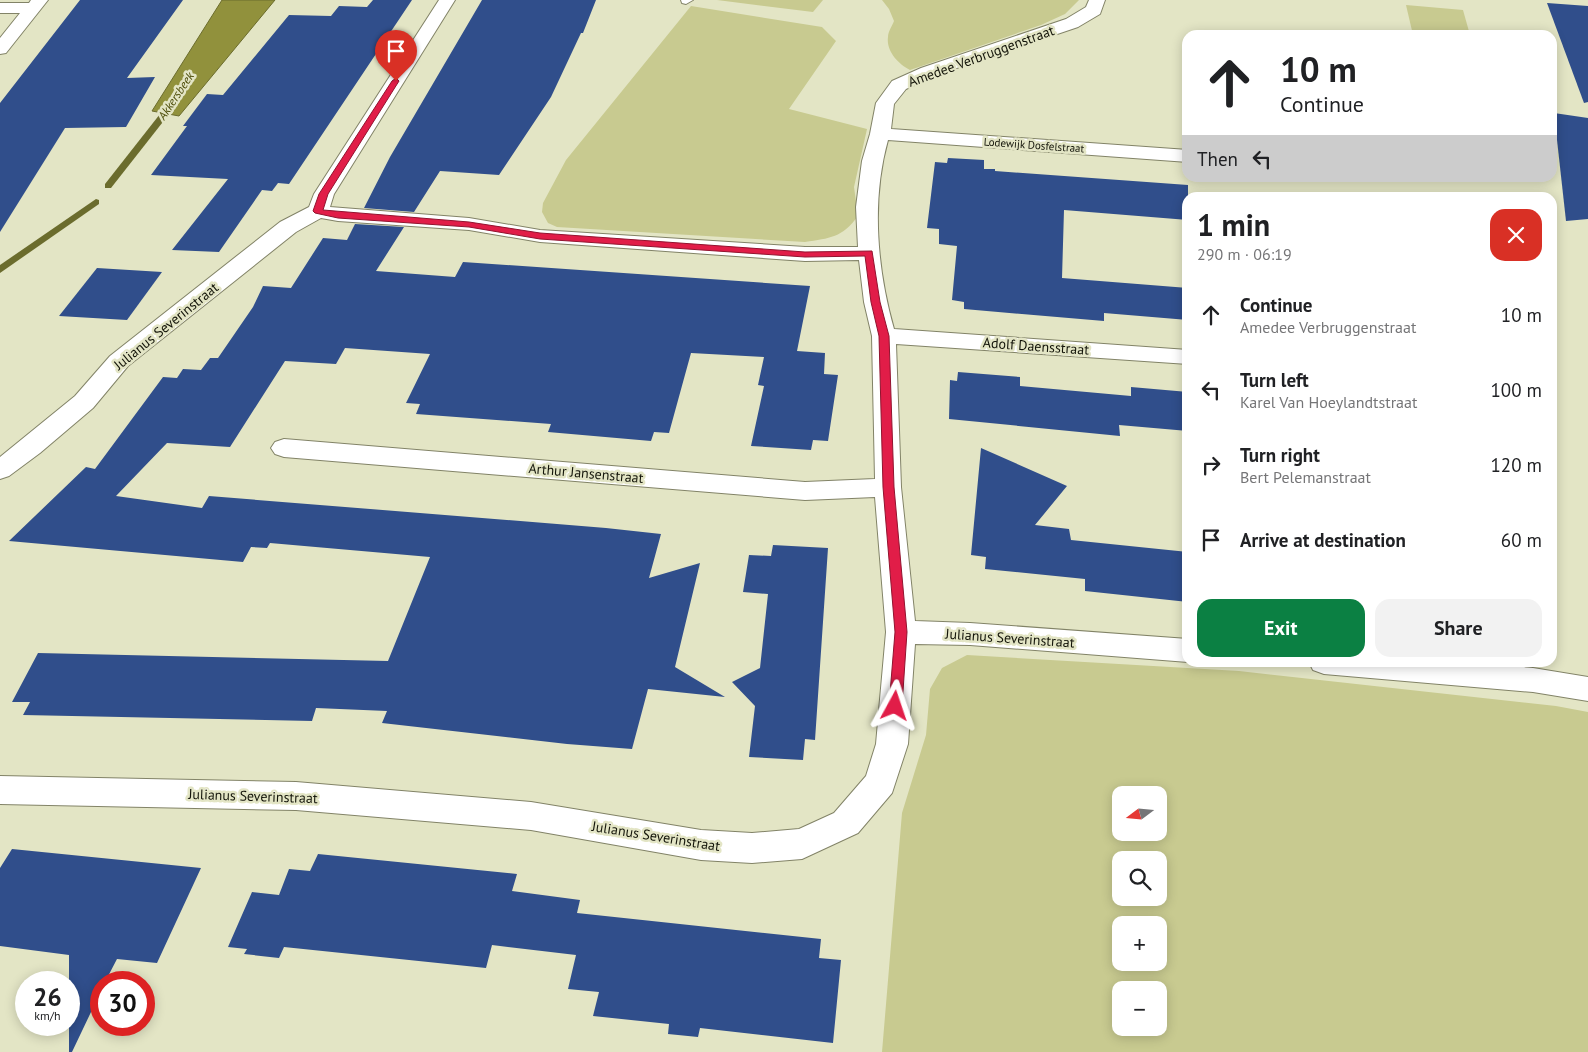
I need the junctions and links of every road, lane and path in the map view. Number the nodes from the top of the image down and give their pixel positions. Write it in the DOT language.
graph roads {
  1 [pos="447,0"];
  2 [pos="1098,0"];
  3 [pos="37,4"];
  4 [pos="0,8"];
  5 [pos="0,49"];
  6 [pos="880,134"];
  7 [pos="1182,156"];
  8 [pos="318,211"];
  9 [pos="869,253"];
  10 [pos="884,336"];
  11 [pos="1182,357"];
  12 [pos="284,448"];
  13 [pos="0,470"];
  14 [pos="888,487"];
  15 [pos="901,632"];
  16 [pos="1182,651"];
  17 [pos="1382,667"];
  18 [pos="1588,689"];
  19 [pos="0,790"];
  1 -- 8 [label="street"];
  2 -- 6 [label="street, Amedee Verbruggenstraat"];
  3 -- 4 [label="street"];
  3 -- 5 [label="street"];
  6 -- 7 [label="street, Lodewijk Dosfelstraat"];
  6 -- 9 [label="street, Amedee Verbruggenstraat"];
  8 -- 9 [label="street"];
  8 -- 13 [label="street, Julianus Severinstraat"];
  9 -- 10 [label="street, Amedee Verbruggenstraat"];
  10 -- 11 [label="street, Adolf Daensstraat"];
  10 -- 14 [label="street, Amedee Verbruggenstraat"];
  12 -- 14 [label="street, Arthur Jansenstraat"];
  14 -- 15 [label="street, Amedee Verbruggenstraat"];
  15 -- 16 [label="street, Julianus Severinstraat"];
  15 -- 19 [label="street, Julianus Severinstraat"];
  17 -- 18 [label="street"];
}
